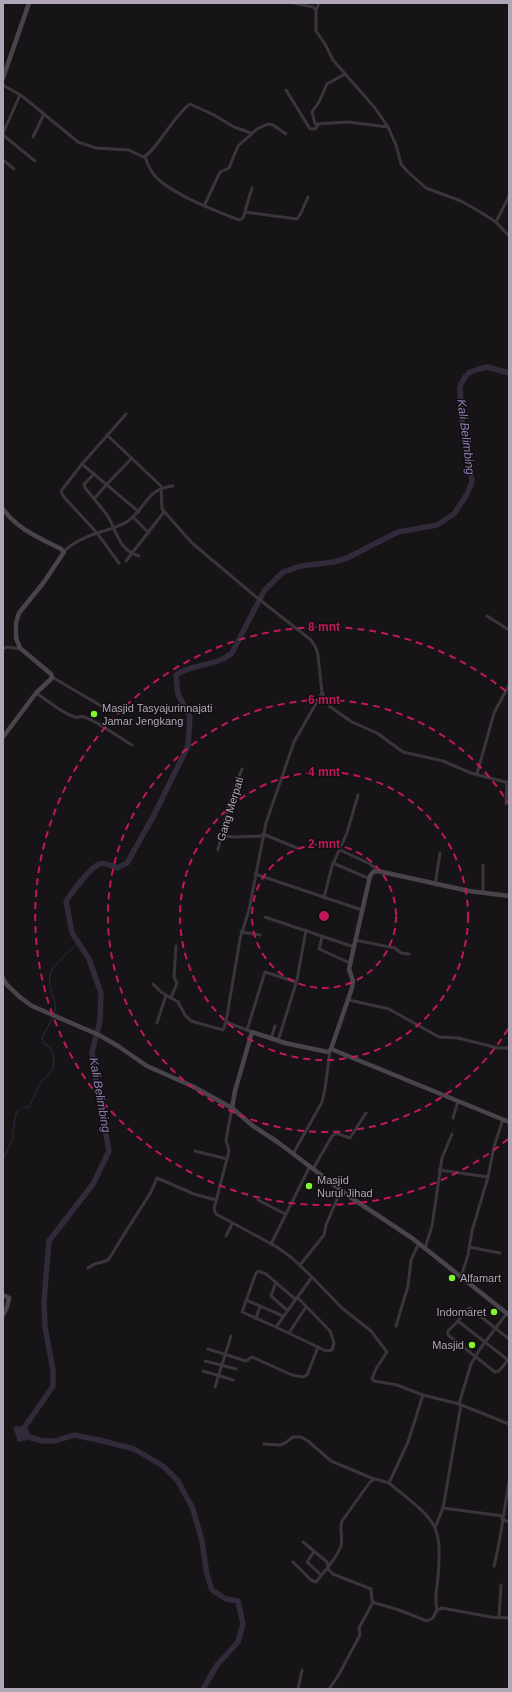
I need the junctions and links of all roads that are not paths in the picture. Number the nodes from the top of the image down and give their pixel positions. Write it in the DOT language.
graph roads {
  1 [pos="29,3"];
  2 [pos="294,3"];
  3 [pos="319,3"];
  4 [pos="316,10"];
  5 [pos="345,74"];
  6 [pos="3,78"];
  7 [pos="3,84"];
  8 [pos="286,90"];
  9 [pos="20,95"];
  10 [pos="44,114"];
  11 [pos="318,125"];
  12 [pos="388,126"];
  13 [pos="251,133"];
  14 [pos="3,134"];
  15 [pos="286,134"];
  16 [pos="33,137"];
  17 [pos="144,157"];
  18 [pos="3,160"];
  19 [pos="34,161"];
  20 [pos="14,169"];
  21 [pos="252,188"];
  22 [pos="509,196"];
  23 [pos="308,197"];
  24 [pos="204,206"];
  25 [pos="245,212"];
  26 [pos="496,222"];
  27 [pos="509,236"];
  28 [pos="126,414"];
  29 [pos="107,435"];
  30 [pos="132,458"];
  31 [pos="82,464"];
  32 [pos="94,474"];
  33 [pos="107,484"];
  34 [pos="173,486"];
  35 [pos="162,488"];
  36 [pos="94,499"];
  37 [pos="3,509"];
  38 [pos="139,512"];
  39 [pos="164,512"];
  40 [pos="133,517"];
  41 [pos="113,528"];
  42 [pos="97,533"];
  43 [pos="149,533"];
  44 [pos="64,551"];
  45 [pos="132,553"];
  46 [pos="139,556"];
  47 [pos="126,561"];
  48 [pos="118,563"];
  49 [pos="487,616"];
  50 [pos="509,630"];
  51 [pos="3,649"];
  52 [pos="22,650"];
  53 [pos="52,677"];
  54 [pos="509,685"];
  55 [pos="36,692"];
  56 [pos="322,694"];
  57 [pos="103,707"];
  58 [pos="3,737"];
  59 [pos="132,745"];
  60 [pos="242,769"];
  61 [pos="477,774"];
  62 [pos="508,783"];
  63 [pos="358,795"];
  64 [pos="506,804"];
  65 [pos="263,835"];
  66 [pos="220,836"];
  67 [pos="297,848"];
  68 [pos="218,850"];
  69 [pos="340,850"];
  70 [pos="440,853"];
  71 [pos="333,863"];
  72 [pos="483,865"];
  73 [pos="376,871"];
  74 [pos="255,874"];
  75 [pos="370,879"];
  76 [pos="435,885"];
  77 [pos="483,893"];
  78 [pos="509,896"];
  79 [pos="324,898"];
  80 [pos="362,910"];
  81 [pos="265,917"];
  82 [pos="306,930"];
  83 [pos="242,932"];
  84 [pos="260,935"];
  85 [pos="322,937"];
  86 [pos="356,940"];
  87 [pos="176,946"];
  88 [pos="354,947"];
  89 [pos="409,954"];
  90 [pos="350,964"];
  91 [pos="3,978"];
  92 [pos="296,982"];
  93 [pos="154,984"];
  94 [pos="166,995"];
  95 [pos="171,998"];
  96 [pos="349,1000"];
  97 [pos="226,1022"];
  98 [pos="157,1023"];
  99 [pos="275,1026"];
  100 [pos="250,1031"];
  101 [pos="271,1038"];
  102 [pos="278,1041"];
  103 [pos="509,1048"];
  104 [pos="330,1050"];
  105 [pos="458,1101"];
  106 [pos="232,1108"];
  107 [pos="366,1113"];
  108 [pos="453,1118"];
  109 [pos="503,1119"];
  110 [pos="509,1122"];
  111 [pos="452,1134"];
  112 [pos="195,1151"];
  113 [pos="293,1154"];
  114 [pos="227,1160"];
  115 [pos="311,1168"];
  116 [pos="440,1170"];
  117 [pos="488,1177"];
  118 [pos="341,1190"];
  119 [pos="216,1200"];
  120 [pos="258,1200"];
  121 [pos="285,1214"];
  122 [pos="232,1224"];
  123 [pos="226,1236"];
  124 [pos="418,1243"];
  125 [pos="271,1244"];
  126 [pos="469,1247"];
  127 [pos="425,1248"];
  128 [pos="500,1253"];
  129 [pos="300,1265"];
  130 [pos="88,1268"];
  131 [pos="461,1276"];
  132 [pos="312,1277"];
  133 [pos="276,1282"];
  134 [pos="3,1295"];
  135 [pos="296,1298"];
  136 [pos="246,1300"];
  137 [pos="260,1306"];
  138 [pos="306,1307"];
  139 [pos="287,1310"];
  140 [pos="508,1314"];
  141 [pos="3,1315"];
  142 [pos="283,1316"];
  143 [pos="256,1319"];
  144 [pos="458,1321"];
  145 [pos="396,1326"];
  146 [pos="276,1327"];
  147 [pos="496,1328"];
  148 [pos="289,1333"];
  149 [pos="230,1336"];
  150 [pos="509,1339"];
  151 [pos="485,1342"];
  152 [pos="318,1347"];
  153 [pos="208,1349"];
  154 [pos="225,1355"];
  155 [pos="475,1356"];
  156 [pos="508,1359"];
  157 [pos="205,1361"];
  158 [pos="222,1365"];
  159 [pos="236,1369"];
  160 [pos="203,1371"];
  161 [pos="218,1376"];
  162 [pos="233,1380"];
  163 [pos="215,1387"];
  164 [pos="423,1395"];
  165 [pos="460,1404"];
  166 [pos="509,1424"];
  167 [pos="264,1444"];
  168 [pos="374,1479"];
  169 [pos="509,1482"];
  170 [pos="390,1483"];
  171 [pos="443,1508"];
  172 [pos="502,1518"];
  173 [pos="509,1522"];
  174 [pos="435,1528"];
  175 [pos="303,1542"];
  176 [pos="314,1552"];
  177 [pos="293,1562"];
  178 [pos="328,1565"];
  179 [pos="494,1566"];
  180 [pos="321,1575"];
  181 [pos="501,1585"];
  182 [pos="373,1602"];
  183 [pos="437,1610"];
  184 [pos="499,1618"];
  185 [pos="509,1618"];
  186 [pos="302,1670"];
  187 [pos="298,1689"];
  188 [pos="329,1689"];
  1 -- 6 [label="street"];
  2 -- 4 [label="street"];
  3 -- 4 [label="street"];
  4 -- 5 [label="street"];
  5 -- 11 [label="street"];
  5 -- 12 [label="street"];
  7 -- 9 [label="street"];
  8 -- 11 [label="street"];
  9 -- 10 [label="street"];
  9 -- 14 [label="street"];
  10 -- 16 [label="street"];
  10 -- 17 [label="street"];
  11 -- 12 [label="street"];
  12 -- 26 [label="street"];
  13 -- 15 [label="street"];
  13 -- 17 [label="street"];
  13 -- 24 [label="street"];
  14 -- 19 [label="street"];
  17 -- 24 [label="street"];
  18 -- 20 [label="street"];
  21 -- 25 [label="street"];
  22 -- 26 [label="street"];
  23 -- 25 [label="street"];
  24 -- 25 [label="street"];
  26 -- 27 [label="street"];
  28 -- 29 [label="street"];
  29 -- 30 [label="street"];
  29 -- 31 [label="street"];
  30 -- 33 [label="street"];
  30 -- 35 [label="street"];
  31 -- 32 [label="street"];
  31 -- 42 [label="street"];
  32 -- 33 [label="street"];
  32 -- 36 [label="street"];
  33 -- 36 [label="street"];
  33 -- 38 [label="street"];
  34 -- 35 [label="street"];
  35 -- 38 [label="street"];
  35 -- 39 [label="street"];
  36 -- 41 [label="street"];
  37 -- 44 [label="street"];
  38 -- 40 [label="street"];
  39 -- 43 [label="street"];
  39 -- 56 [label="street"];
  40 -- 41 [label="street"];
  40 -- 43 [label="street"];
  41 -- 42 [label="street"];
  41 -- 45 [label="street"];
  42 -- 44 [label="street"];
  42 -- 48 [label="street"];
  43 -- 45 [label="street"];
  44 -- 52 [label="street"];
  45 -- 46 [label="street"];
  45 -- 47 [label="street"];
  49 -- 50 [label="street"];
  51 -- 52 [label="street"];
  52 -- 53 [label="street"];
  53 -- 55 [label="street"];
  53 -- 57 [label="street"];
  54 -- 61 [label="street"];
  55 -- 58 [label="street"];
  55 -- 59 [label="street"];
  56 -- 61 [label="street"];
  56 -- 65 [label="street"];
  60 -- 66 [label="street, Gang Merpati"];
  61 -- 62 [label="street"];
  62 -- 64 [label="street"];
  63 -- 69 [label="street"];
  65 -- 66 [label="street"];
  65 -- 67 [label="street"];
  65 -- 74 [label="street"];
  66 -- 68 [label="street, Gang Merpati"];
  69 -- 71 [label="street"];
  69 -- 73 [label="street"];
  70 -- 76 [label="street"];
  71 -- 75 [label="street"];
  71 -- 79 [label="street"];
  72 -- 77 [label="street"];
  73 -- 75 [label="street"];
  73 -- 76 [label="street"];
  74 -- 79 [label="street"];
  74 -- 83 [label="street"];
  75 -- 80 [label="street"];
  76 -- 77 [label="street"];
  77 -- 78 [label="street"];
  79 -- 80 [label="street"];
  80 -- 86 [label="street"];
  81 -- 82 [label="street"];
  82 -- 85 [label="street"];
  82 -- 92 [label="street"];
  83 -- 84 [label="street"];
  83 -- 97 [label="street"];
  85 -- 88 [label="street"];
  85 -- 90 [label="street"];
  86 -- 88 [label="street"];
  86 -- 89 [label="street"];
  87 -- 95 [label="street"];
  88 -- 90 [label="street"];
  90 -- 96 [label="street"];
  91 -- 106 [label="street"];
  92 -- 100 [label="street"];
  92 -- 102 [label="street"];
  93 -- 94 [label="street"];
  94 -- 95 [label="street"];
  94 -- 98 [label="street"];
  95 -- 97 [label="street"];
  96 -- 103 [label="street"];
  96 -- 104 [label="street"];
  97 -- 100 [label="street"];
  99 -- 101 [label="street"];
  100 -- 101 [label="street"];
  100 -- 106 [label="street"];
  101 -- 102 [label="street"];
  102 -- 104 [label="street"];
  104 -- 105 [label="street"];
  104 -- 113 [label="street"];
  105 -- 108 [label="street"];
  105 -- 109 [label="street"];
  106 -- 113 [label="street"];
  106 -- 114 [label="street"];
  107 -- 115 [label="street"];
  109 -- 110 [label="street"];
  109 -- 117 [label="street"];
  111 -- 116 [label="street"];
  112 -- 114 [label="street"];
  113 -- 115 [label="street"];
  114 -- 119 [label="street"];
  115 -- 118 [label="street"];
  115 -- 121 [label="street"];
  116 -- 117 [label="street"];
  116 -- 127 [label="street"];
  117 -- 126 [label="street"];
  118 -- 124 [label="street"];
  118 -- 129 [label="street"];
  119 -- 122 [label="street"];
  119 -- 130 [label="street"];
  120 -- 121 [label="street"];
  121 -- 125 [label="street"];
  122 -- 123 [label="street"];
  122 -- 125 [label="street"];
  124 -- 127 [label="street"];
  124 -- 145 [label="street"];
  125 -- 129 [label="street"];
  126 -- 128 [label="street"];
  126 -- 131 [label="street"];
  127 -- 131 [label="street"];
  129 -- 132 [label="street"];
  131 -- 140 [label="street"];
  132 -- 135 [label="street"];
  132 -- 164 [label="street"];
  133 -- 135 [label="street"];
  133 -- 136 [label="street"];
  133 -- 139 [label="street"];
  134 -- 141 [label="street"];
  135 -- 138 [label="street"];
  135 -- 139 [label="street"];
  136 -- 137 [label="street"];
  136 -- 143 [label="street"];
  137 -- 142 [label="street"];
  137 -- 143 [label="street"];
  138 -- 148 [label="street"];
  138 -- 152 [label="street"];
  139 -- 142 [label="street"];
  140 -- 147 [label="street"];
  142 -- 146 [label="street"];
  143 -- 146 [label="street"];
  144 -- 147 [label="street"];
  144 -- 151 [label="street"];
  144 -- 155 [label="street"];
  146 -- 148 [label="street"];
  147 -- 150 [label="street"];
  147 -- 151 [label="street"];
  148 -- 152 [label="street"];
  149 -- 154 [label="street"];
  151 -- 155 [label="street"];
  151 -- 156 [label="street"];
  152 -- 154 [label="street"];
  153 -- 154 [label="street"];
  154 -- 158 [label="street"];
  155 -- 156 [label="street"];
  155 -- 165 [label="street"];
  157 -- 158 [label="street"];
  158 -- 159 [label="street"];
  158 -- 161 [label="street"];
  160 -- 161 [label="street"];
  161 -- 162 [label="street"];
  161 -- 163 [label="street"];
  164 -- 165 [label="street"];
  164 -- 170 [label="street"];
  165 -- 166 [label="street"];
  165 -- 171 [label="street"];
  167 -- 168 [label="street"];
  168 -- 170 [label="street"];
  168 -- 178 [label="street"];
  169 -- 172 [label="street"];
  170 -- 174 [label="street"];
  171 -- 172 [label="street"];
  171 -- 174 [label="street"];
  172 -- 173 [label="street"];
  172 -- 179 [label="street"];
  174 -- 183 [label="street"];
  175 -- 176 [label="street"];
  176 -- 178 [label="street"];
  176 -- 180 [label="street"];
  177 -- 180 [label="street"];
  178 -- 180 [label="street"];
  178 -- 182 [label="street"];
  181 -- 184 [label="street"];
  182 -- 183 [label="street"];
  182 -- 188 [label="street"];
  183 -- 184 [label="street"];
  184 -- 185 [label="street"];
  186 -- 187 [label="street"];
}
